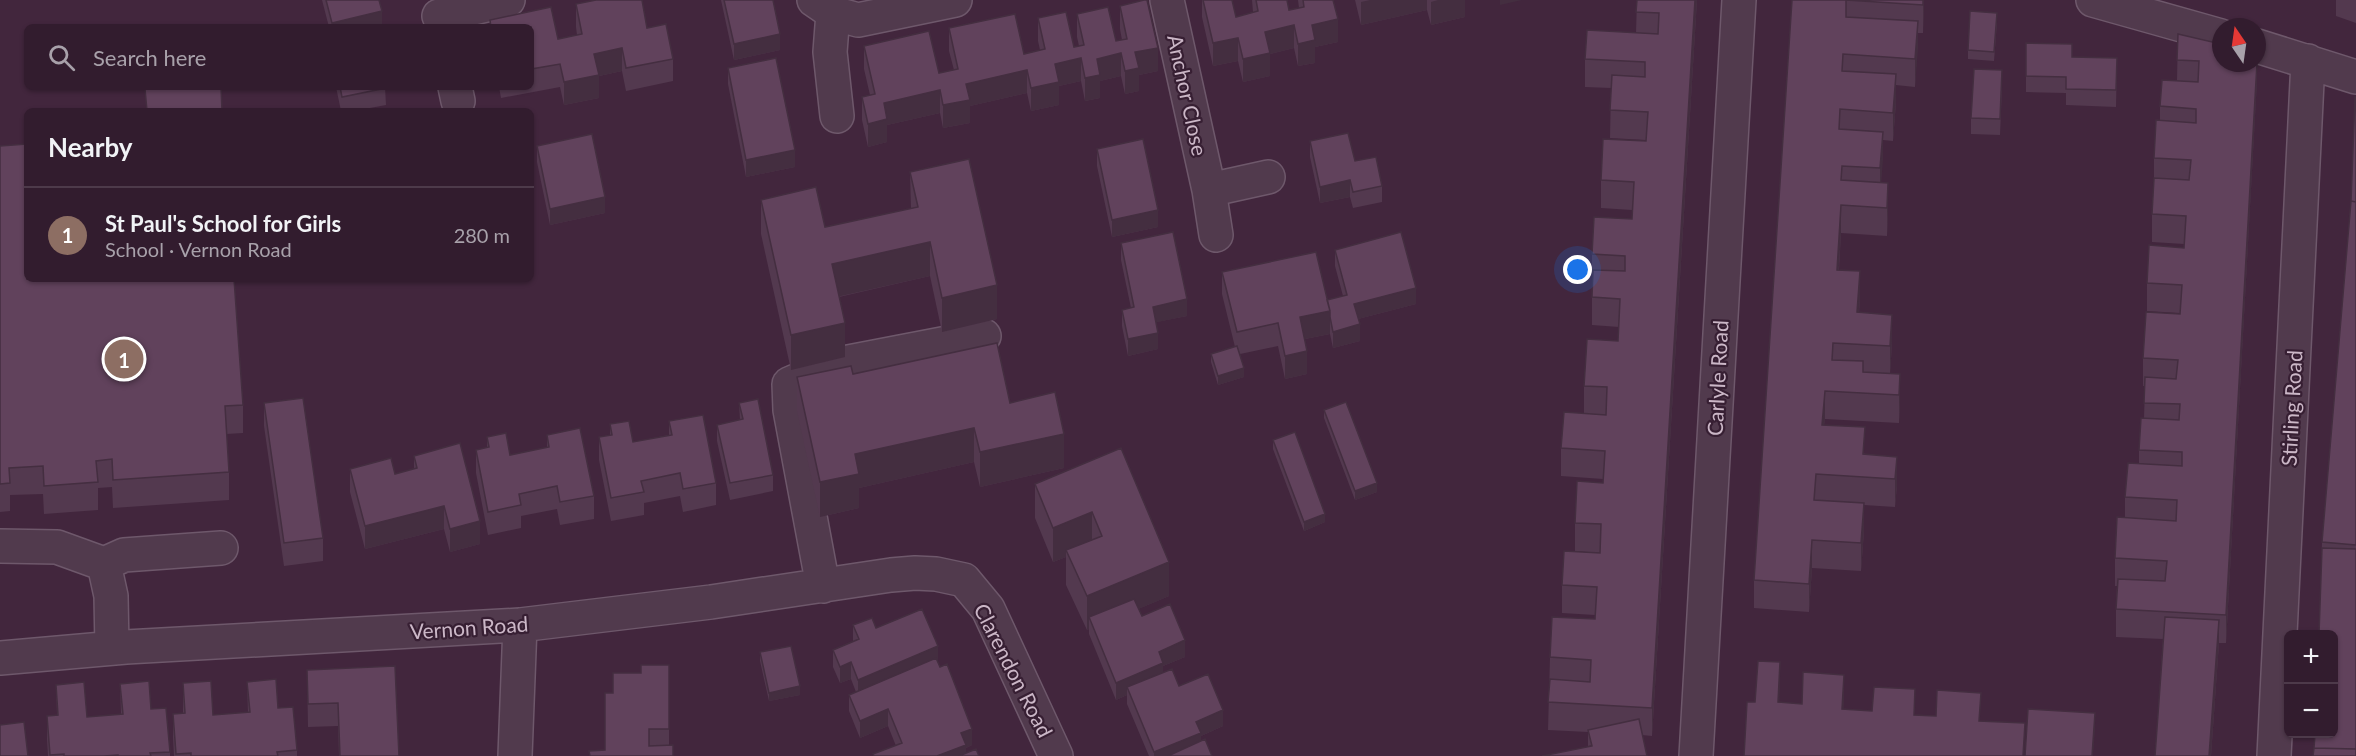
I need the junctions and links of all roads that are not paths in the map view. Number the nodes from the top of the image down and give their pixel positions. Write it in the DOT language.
graph roads {
  1 [pos="508,0"];
  2 [pos="955,0"];
  3 [pos="1167,0"];
  4 [pos="1739,0"];
  5 [pos="2093,0"];
  6 [pos="824,7"];
  7 [pos="438,14"];
  8 [pos="2212,33"];
  9 [pos="2266,49"];
  10 [pos="2308,61"];
  11 [pos="2356,77"];
  12 [pos="837,116"];
  13 [pos="1268,177"];
  14 [pos="1209,190"];
  15 [pos="1216,236"];
  16 [pos="984,336"];
  17 [pos="0,546"];
  18 [pos="221,548"];
  19 [pos="104,564"];
  20 [pos="936,574"];
  21 [pos="823,586"];
  22 [pos="520,625"];
  23 [pos="112,648"];
  24 [pos="0,658"];
  25 [pos="515,756"];
  26 [pos="1056,756"];
  27 [pos="1696,756"];
  28 [pos="2274,756"];
  1 -- 7 [label="street"];
  2 -- 6 [label="street"];
  3 -- 14 [label="street, Anchor Close"];
  4 -- 27 [label="street, Carlyle Road"];
  5 -- 8 [label="street"];
  6 -- 12 [label="street"];
  9 -- 10 [label="street"];
  10 -- 11 [label="street"];
  10 -- 28 [label="street, Stirling Road"];
  13 -- 14 [label="street"];
  14 -- 15 [label="street, Anchor Close"];
  16 -- 21 [label="street"];
  17 -- 19 [label="street"];
  18 -- 19 [label="street"];
  19 -- 23 [label="street"];
  20 -- 21 [label="street, Vernon Road"];
  20 -- 26 [label="street, Clarendon Road"];
  21 -- 22 [label="street, Vernon Road"];
  22 -- 23 [label="street, Vernon Road"];
  22 -- 25 [label="street"];
  23 -- 24 [label="street, Vernon Road"];
}
